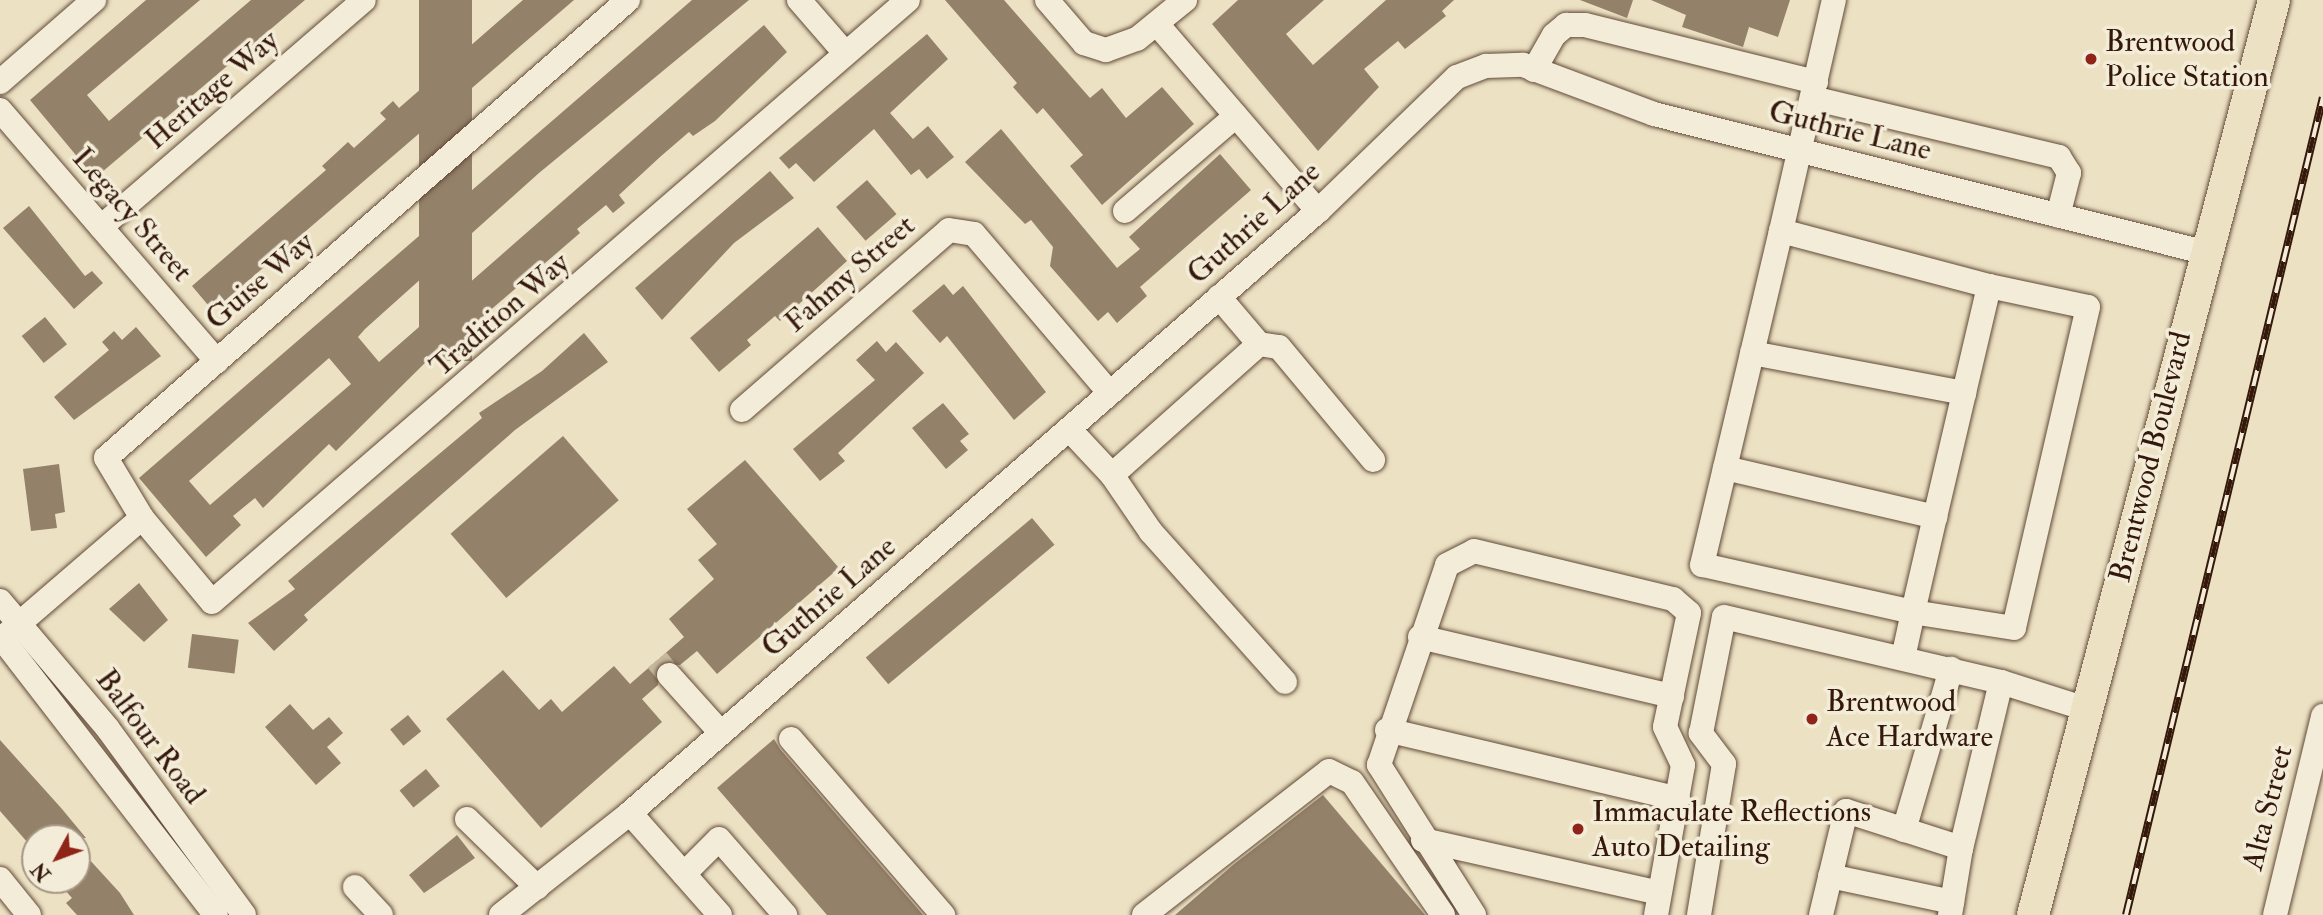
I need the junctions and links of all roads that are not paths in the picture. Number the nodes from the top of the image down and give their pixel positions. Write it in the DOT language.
graph roads {
  1 [pos="94,0"];
  2 [pos="364,0"];
  3 [pos="628,0"];
  4 [pos="799,0"];
  5 [pos="908,0"];
  6 [pos="1047,0"];
  7 [pos="1185,0"];
  8 [pos="1834,0"];
  9 [pos="2274,0"];
  10 [pos="1157,24"];
  11 [pos="845,53"];
  12 [pos="1534,70"];
  13 [pos="0,82"];
  14 [pos="1814,90"];
  15 [pos="0,110"];
  16 [pos="1236,116"];
  17 [pos="1802,152"];
  18 [pos="1125,211"];
  19 [pos="1318,211"];
  20 [pos="2059,216"];
  21 [pos="101,227"];
  22 [pos="1781,231"];
  23 [pos="2204,252"];
  24 [pos="1989,286"];
  25 [pos="1219,297"];
  26 [pos="1259,344"];
  27 [pos="1752,353"];
  28 [pos="217,361"];
  29 [pos="1110,393"];
  30 [pos="1964,393"];
  31 [pos="742,410"];
  32 [pos="1069,429"];
  33 [pos="1373,460"];
  34 [pos="1725,468"];
  35 [pos="1112,475"];
  36 [pos="1935,517"];
  37 [pos="142,518"];
  38 [pos="0,601"];
  39 [pos="1913,612"];
  40 [pos="5,635"];
  41 [pos="1420,637"];
  42 [pos="1903,658"];
  43 [pos="1951,669"];
  44 [pos="670,675"];
  45 [pos="1285,682"];
  46 [pos="2001,682"];
  47 [pos="1672,696"];
  48 [pos="2086,709"];
  49 [pos="2323,716"];
  50 [pos="1390,723"];
  51 [pos="721,733"];
  52 [pos="791,740"];
  53 [pos="1679,794"];
  54 [pos="630,813"];
  55 [pos="467,819"];
  56 [pos="1904,830"];
  57 [pos="1423,840"];
  58 [pos="1961,848"];
  59 [pos="684,874"];
  60 [pos="1830,876"];
  61 [pos="0,879"];
  62 [pos="355,887"];
  63 [pos="537,887"];
  64 [pos="1656,903"];
  65 [pos="1951,908"];
  66 [pos="29,915"];
  67 [pos="216,915"];
  68 [pos="244,915"];
  69 [pos="381,915"];
  70 [pos="501,915"];
  71 [pos="720,915"];
  72 [pos="785,915"];
  73 [pos="943,915"];
  74 [pos="1144,915"];
  75 [pos="1443,915"];
  76 [pos="1474,915"];
  77 [pos="1699,915"];
  78 [pos="1821,915"];
  79 [pos="2034,915"];
  80 [pos="2275,915"];
  1 -- 13 [label="street"];
  2 -- 21 [label="street, Heritage Way"];
  3 -- 28 [label="street, Guise Way"];
  4 -- 11 [label="street"];
  5 -- 11 [label="street, Tradition Way"];
  6 -- 10 [label="street"];
  7 -- 10 [label="street"];
  8 -- 14 [label="street"];
  9 -- 23 [label="main road, Brentwood Boulevard"];
  10 -- 16 [label="street"];
  11 -- 37 [label="street, Tradition Way"];
  12 -- 14 [label="street"];
  12 -- 17 [label="street, Guthrie Lane"];
  12 -- 19 [label="street, Guthrie Lane"];
  14 -- 17 [label="street"];
  14 -- 20 [label="street"];
  15 -- 21 [label="street, Legacy Street"];
  16 -- 18 [label="street"];
  16 -- 19 [label="street"];
  17 -- 20 [label="street, Guthrie Lane"];
  17 -- 22 [label="street"];
  19 -- 25 [label="street, Guthrie Lane"];
  20 -- 23 [label="street, Guthrie Lane"];
  21 -- 28 [label="street, Legacy Street"];
  22 -- 24 [label="street"];
  22 -- 27 [label="street"];
  23 -- 48 [label="main road, Brentwood Boulevard"];
  24 -- 30 [label="street"];
  24 -- 39 [label="street"];
  25 -- 26 [label="street"];
  25 -- 29 [label="street, Guthrie Lane"];
  26 -- 33 [label="street"];
  26 -- 35 [label="street"];
  27 -- 30 [label="street"];
  27 -- 34 [label="street"];
  28 -- 37 [label="street, Guise Way"];
  29 -- 31 [label="street, Fahmy Street"];
  29 -- 32 [label="street, Guthrie Lane"];
  30 -- 36 [label="street"];
  32 -- 35 [label="street"];
  32 -- 51 [label="street, Guthrie Lane"];
  34 -- 36 [label="street"];
  34 -- 39 [label="street"];
  35 -- 45 [label="street"];
  36 -- 39 [label="street"];
  37 -- 40 [label="street"];
  38 -- 40 [label="street, Balfour Road"];
  39 -- 42 [label="street"];
  40 -- 67 [label="street, Balfour Road"];
  40 -- 68 [label="street, Balfour Road"];
  41 -- 47 [label="street"];
  41 -- 47 [label="street"];
  41 -- 50 [label="street"];
  42 -- 43 [label="street"];
  42 -- 77 [label="street"];
  43 -- 46 [label="street"];
  43 -- 56 [label="street"];
  44 -- 51 [label="street"];
  46 -- 48 [label="street"];
  46 -- 58 [label="street"];
  47 -- 53 [label="street"];
  48 -- 79 [label="main road, Brentwood Boulevard"];
  49 -- 80 [label="street, Alta Street"];
  50 -- 53 [label="street"];
  50 -- 57 [label="street"];
  51 -- 54 [label="street, Guthrie Lane"];
  52 -- 73 [label="street"];
  53 -- 64 [label="street"];
  54 -- 59 [label="street"];
  54 -- 63 [label="street, Guthrie Lane"];
  55 -- 63 [label="street"];
  56 -- 58 [label="street"];
  56 -- 60 [label="street"];
  57 -- 64 [label="street"];
  57 -- 76 [label="street"];
  58 -- 65 [label="street"];
  59 -- 71 [label="street"];
  59 -- 72 [label="street"];
  60 -- 65 [label="street"];
  60 -- 78 [label="street"];
  61 -- 66 [label="street"];
  62 -- 69 [label="street"];
  63 -- 70 [label="street, Guthrie Lane"];
  74 -- 75 [label="street"];
}
